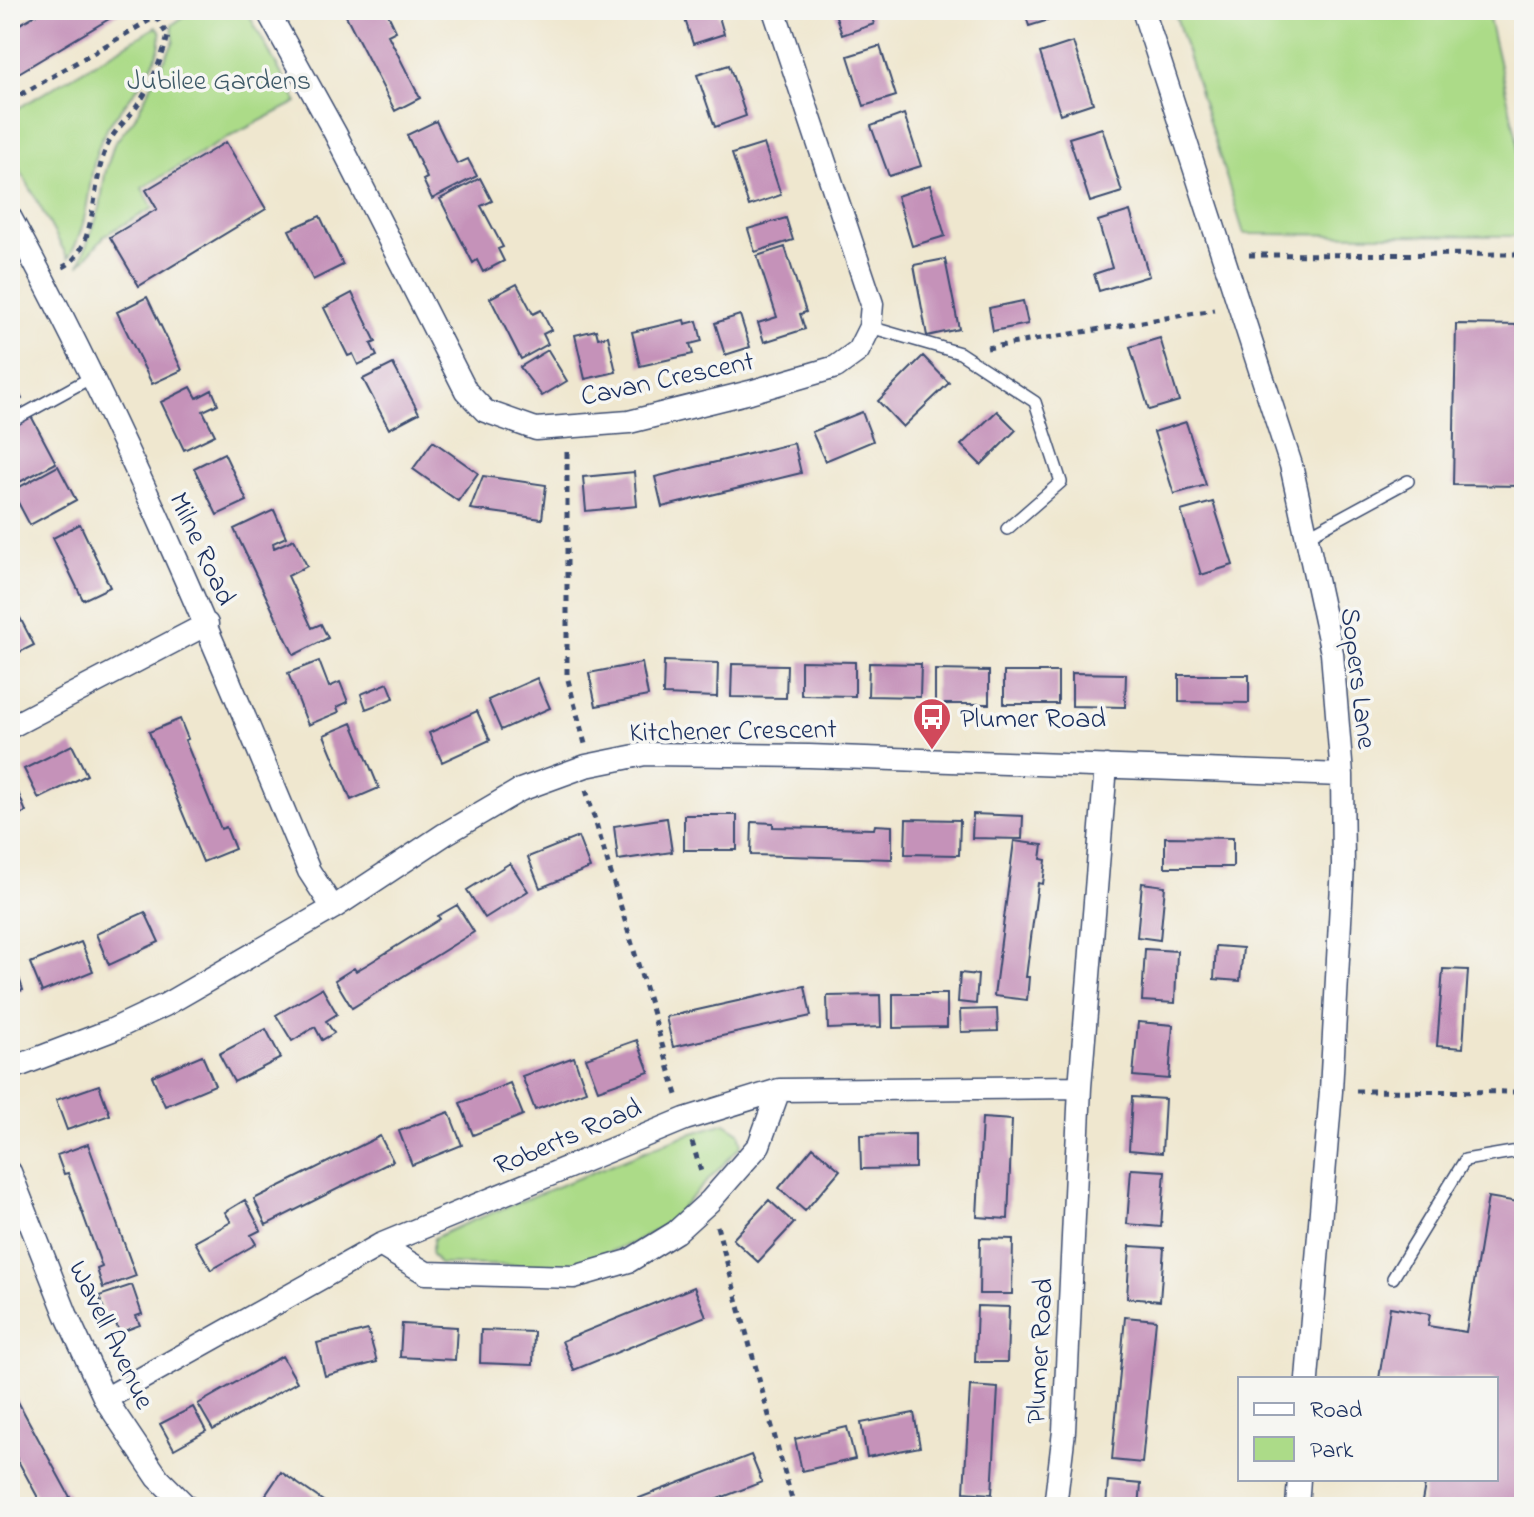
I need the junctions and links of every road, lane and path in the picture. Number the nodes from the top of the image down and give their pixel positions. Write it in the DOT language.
graph roads {
  1 [pos="167,10"];
  2 [pos="267,10"];
  3 [pos="774,10"];
  4 [pos="1143,10"];
  5 [pos="156,17"];
  6 [pos="10,101"];
  7 [pos="10,217"];
  8 [pos="1524,254"];
  9 [pos="1223,255"];
  10 [pos="43,277"];
  11 [pos="1239,305"];
  12 [pos="870,327"];
  13 [pos="960,353"];
  14 [pos="92,377"];
  15 [pos="10,422"];
  16 [pos="568,428"];
  17 [pos="1408,481"];
  18 [pos="1007,529"];
  19 [pos="1307,536"];
  20 [pos="207,624"];
  21 [pos="10,727"];
  22 [pos="586,766"];
  23 [pos="1106,766"];
  24 [pos="1342,775"];
  25 [pos="333,908"];
  26 [pos="10,1069"];
  27 [pos="1080,1087"];
  28 [pos="779,1090"];
  29 [pos="1331,1091"];
  30 [pos="1524,1092"];
  31 [pos="685,1119"];
  32 [pos="1524,1150"];
  33 [pos="10,1172"];
  34 [pos="710,1201"];
  35 [pos="380,1245"];
  36 [pos="1393,1278"];
  37 [pos="1307,1377"];
  38 [pos="105,1399"];
  39 [pos="1299,1481"];
  40 [pos="187,1507"];
  41 [pos="794,1507"];
  42 [pos="1055,1507"];
  43 [pos="1297,1507"];
  1 -- 5 [label="path"];
  2 -- 16 [label="street, Cavan Crescent"];
  3 -- 12 [label="street"];
  4 -- 9 [label="street, Sopers Lane"];
  5 -- 6 [label="path"];
  5 -- 10 [label="path"];
  7 -- 10 [label="street, Milne Road"];
  8 -- 9 [label="path"];
  9 -- 11 [label="street, Sopers Lane"];
  10 -- 14 [label="street, Milne Road"];
  11 -- 13 [label="path"];
  11 -- 19 [label="street, Sopers Lane"];
  12 -- 13 [label="lane"];
  12 -- 16 [label="street, Cavan Crescent"];
  13 -- 18 [label="lane"];
  14 -- 15 [label="lane"];
  14 -- 20 [label="street, Milne Road"];
  16 -- 22 [label="path"];
  17 -- 19 [label="lane"];
  19 -- 24 [label="street, Sopers Lane"];
  20 -- 21 [label="street"];
  20 -- 25 [label="street, Milne Road"];
  22 -- 23 [label="street, Kitchener Crescent"];
  22 -- 25 [label="street, Kitchener Crescent"];
  22 -- 31 [label="path"];
  23 -- 24 [label="street, Kitchener Crescent"];
  23 -- 27 [label="street, Plumer Road"];
  24 -- 29 [label="street, Sopers Lane"];
  25 -- 26 [label="street, Kitchener Crescent"];
  27 -- 28 [label="street, Roberts Road"];
  27 -- 42 [label="street, Plumer Road"];
  28 -- 31 [label="street, Roberts Road"];
  28 -- 34 [label="street"];
  29 -- 30 [label="path"];
  29 -- 37 [label="street, Sopers Lane"];
  31 -- 34 [label="path"];
  31 -- 35 [label="street, Roberts Road"];
  32 -- 36 [label="lane"];
  33 -- 38 [label="street, Wavell Avenue"];
  34 -- 35 [label="street"];
  34 -- 41 [label="path"];
  35 -- 38 [label="street, Roberts Road"];
  38 -- 40 [label="street, Wavell Avenue"];
  39 -- 43 [label="street"];
}
